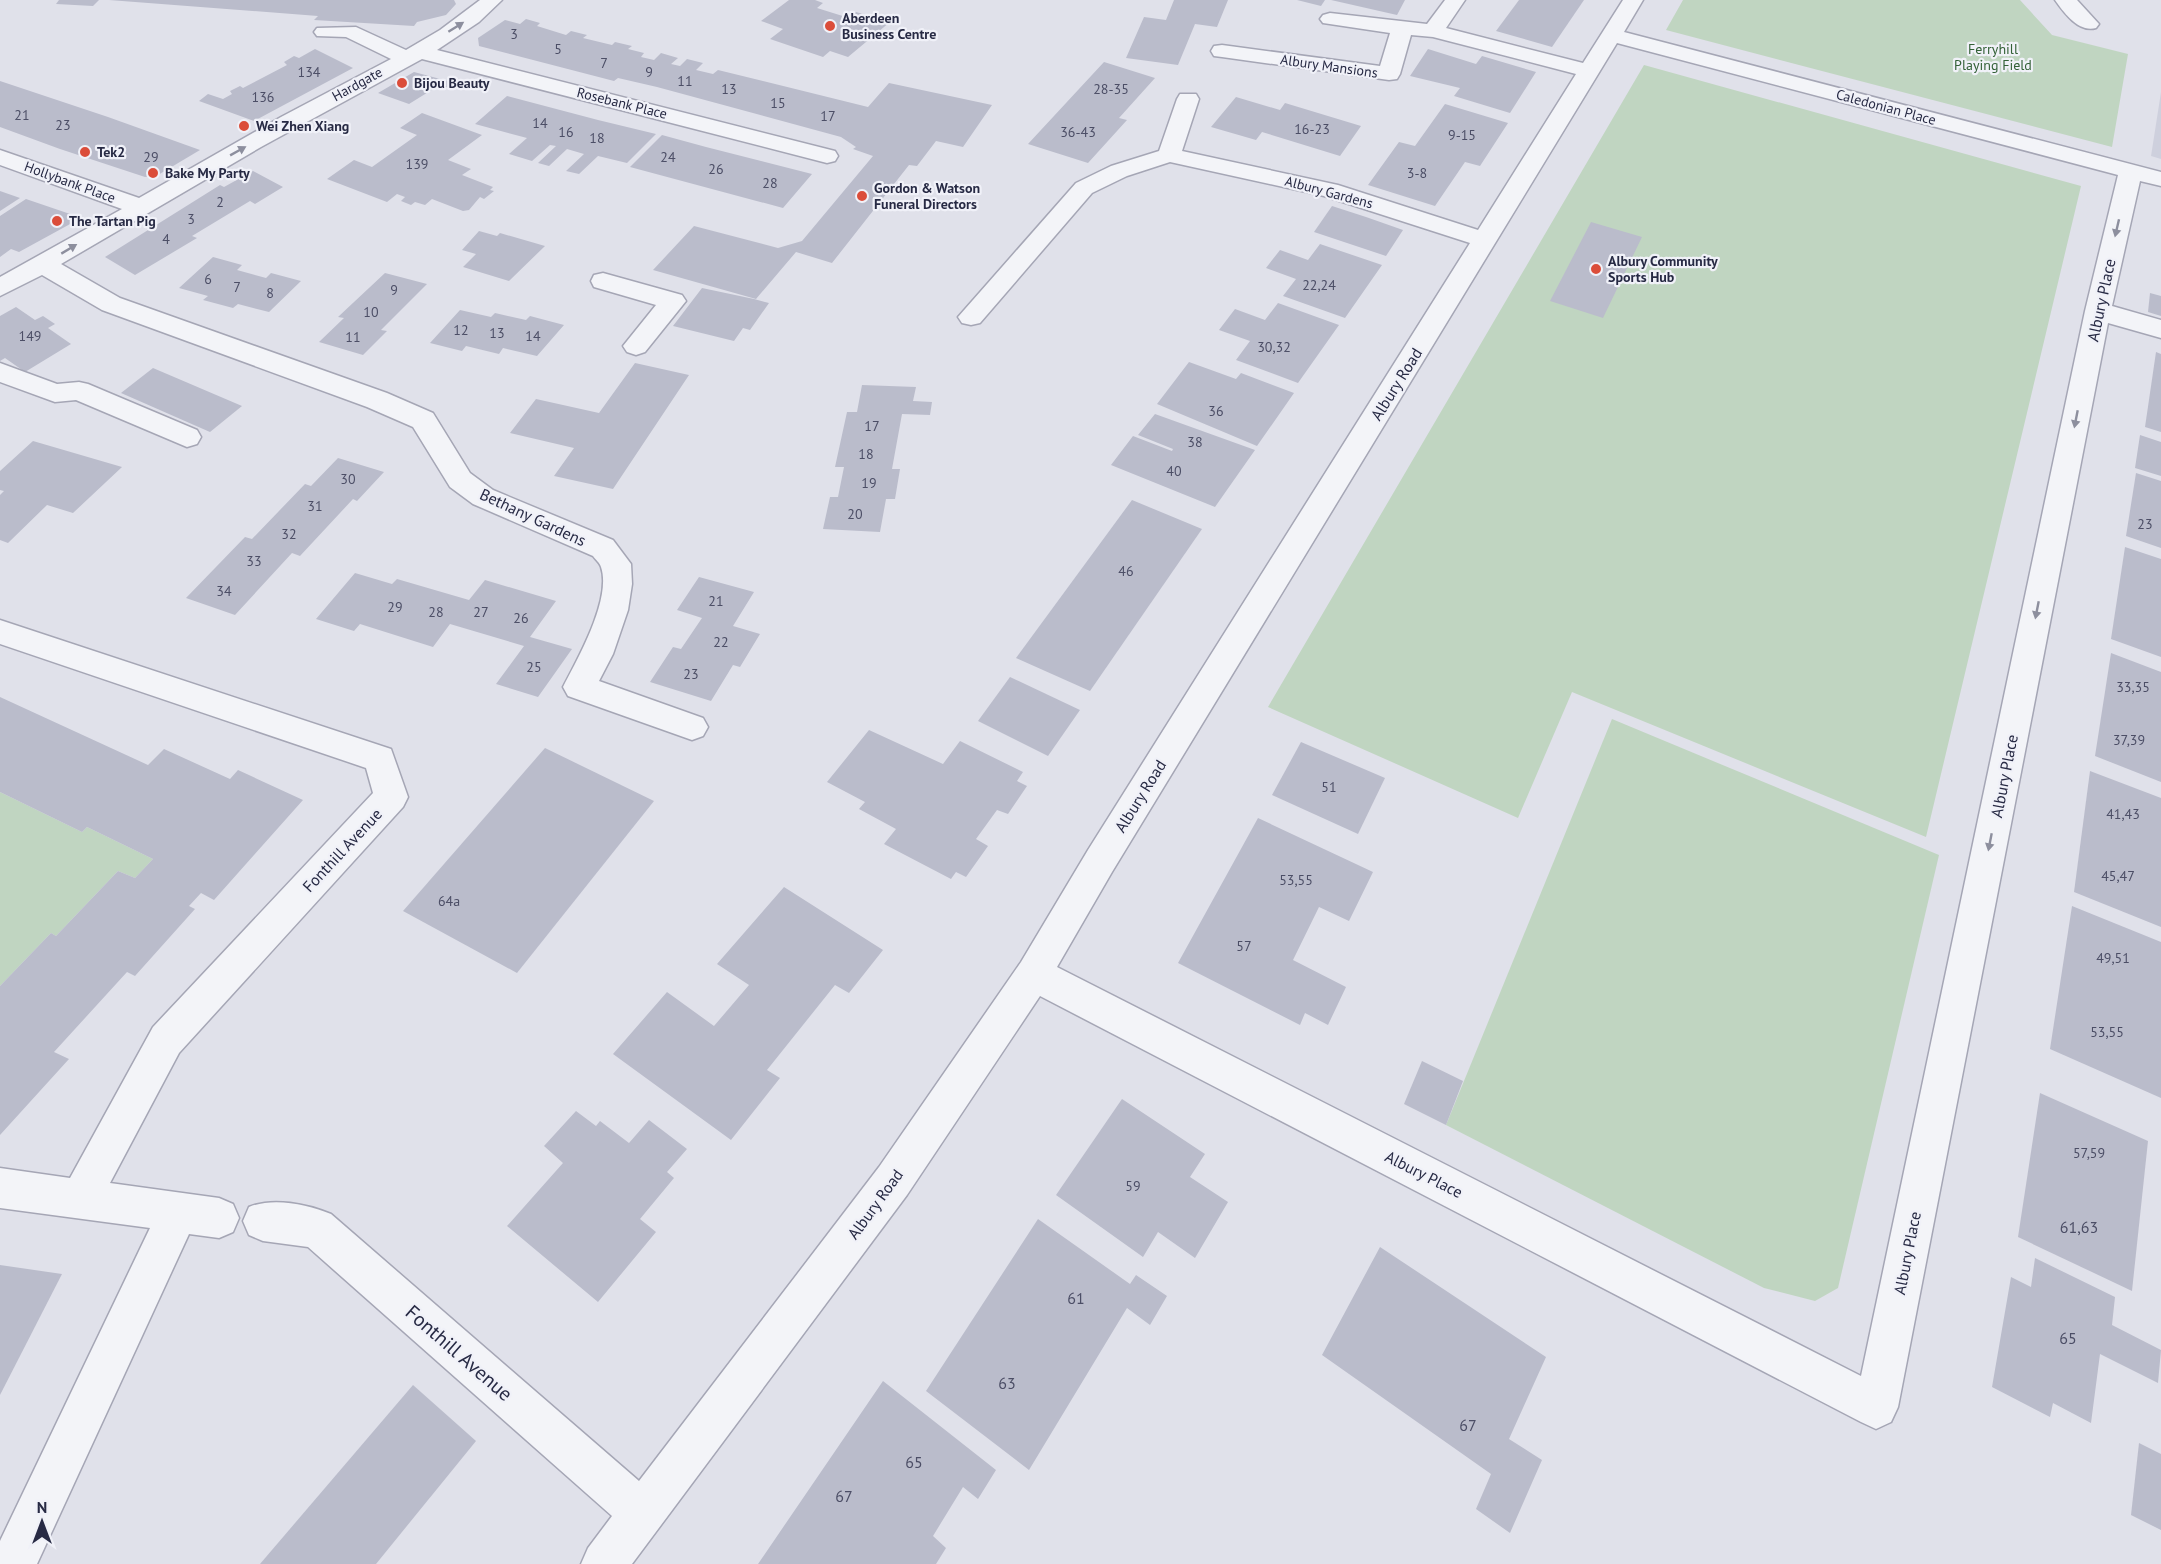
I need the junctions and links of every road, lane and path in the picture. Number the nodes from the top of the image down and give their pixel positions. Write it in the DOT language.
graph roads {
  1 [pos="492,0"];
  2 [pos="1455,0"];
  3 [pos="1633,0"];
  4 [pos="2065,0"];
  5 [pos="1330,19"];
  6 [pos="2089,24"];
  7 [pos="1402,27"];
  8 [pos="1433,31"];
  9 [pos="324,32"];
  10 [pos="1611,35"];
  11 [pos="1222,51"];
  12 [pos="411,55"];
  13 [pos="1590,71"];
  14 [pos="1188,99"];
  15 [pos="1169,155"];
  16 [pos="827,156"];
  17 [pos="0,157"];
  18 [pos="2145,175"];
  19 [pos="140,207"];
  20 [pos="1485,240"];
  21 [pos="43,265"];
  22 [pos="603,281"];
  23 [pos="0,288"];
  24 [pos="2098,311"];
  25 [pos="972,317"];
  26 [pos="2161,329"];
  27 [pos="636,346"];
  28 [pos="0,372"];
  29 [pos="187,437"];
  30 [pos="0,632"];
  31 [pos="692,727"];
  32 [pos="1034,974"];
  33 [pos="0,1188"];
  34 [pos="80,1200"];
  35 [pos="263,1221"];
  36 [pos="642,1513"];
  37 [pos="13,1564"];
  38 [pos="604,1564"];
  12 -- 1 [label="street, Hardgate, one-way"];
  2 -- 8 [label="street"];
  3 -- 10 [label="street, Albury Road"];
  4 -- 6 [label="street"];
  5 -- 7 [label="street"];
  7 -- 8 [label="street"];
  7 -- 11 [label="street, Albury Mansions"];
  8 -- 13 [label="street"];
  9 -- 12 [label="street, Rosebank Place"];
  10 -- 13 [label="street, Albury Road"];
  10 -- 18 [label="street, Caledonian Place"];
  12 -- 16 [label="street, Rosebank Place"];
  19 -- 12 [label="street, Hardgate, one-way"];
  13 -- 20 [label="street, Albury Road"];
  14 -- 15 [label="street"];
  15 -- 20 [label="street, Albury Gardens"];
  15 -- 25 [label="street"];
  17 -- 19 [label="street, Hollybank Place"];
  18 -- 24 [label="street, Albury Place, one-way"];
  21 -- 19 [label="street, Hardgate, one-way"];
  20 -- 32 [label="street, Albury Road"];
  21 -- 23 [label="street, Hardgate"];
  21 -- 31 [label="street, Bethany Gardens"];
  22 -- 27 [label="street"];
  24 -- 26 [label="street"];
  24 -- 32 [label="street, Albury Place, one-way"];
  28 -- 29 [label="street"];
  30 -- 34 [label="street, Fonthill Avenue"];
  32 -- 36 [label="street, Albury Road"];
  33 -- 34 [label="street"];
  34 -- 37 [label="street"];
  35 -- 36 [label="street, Fonthill Avenue"];
  36 -- 38 [label="street, Albury Road"];
}
